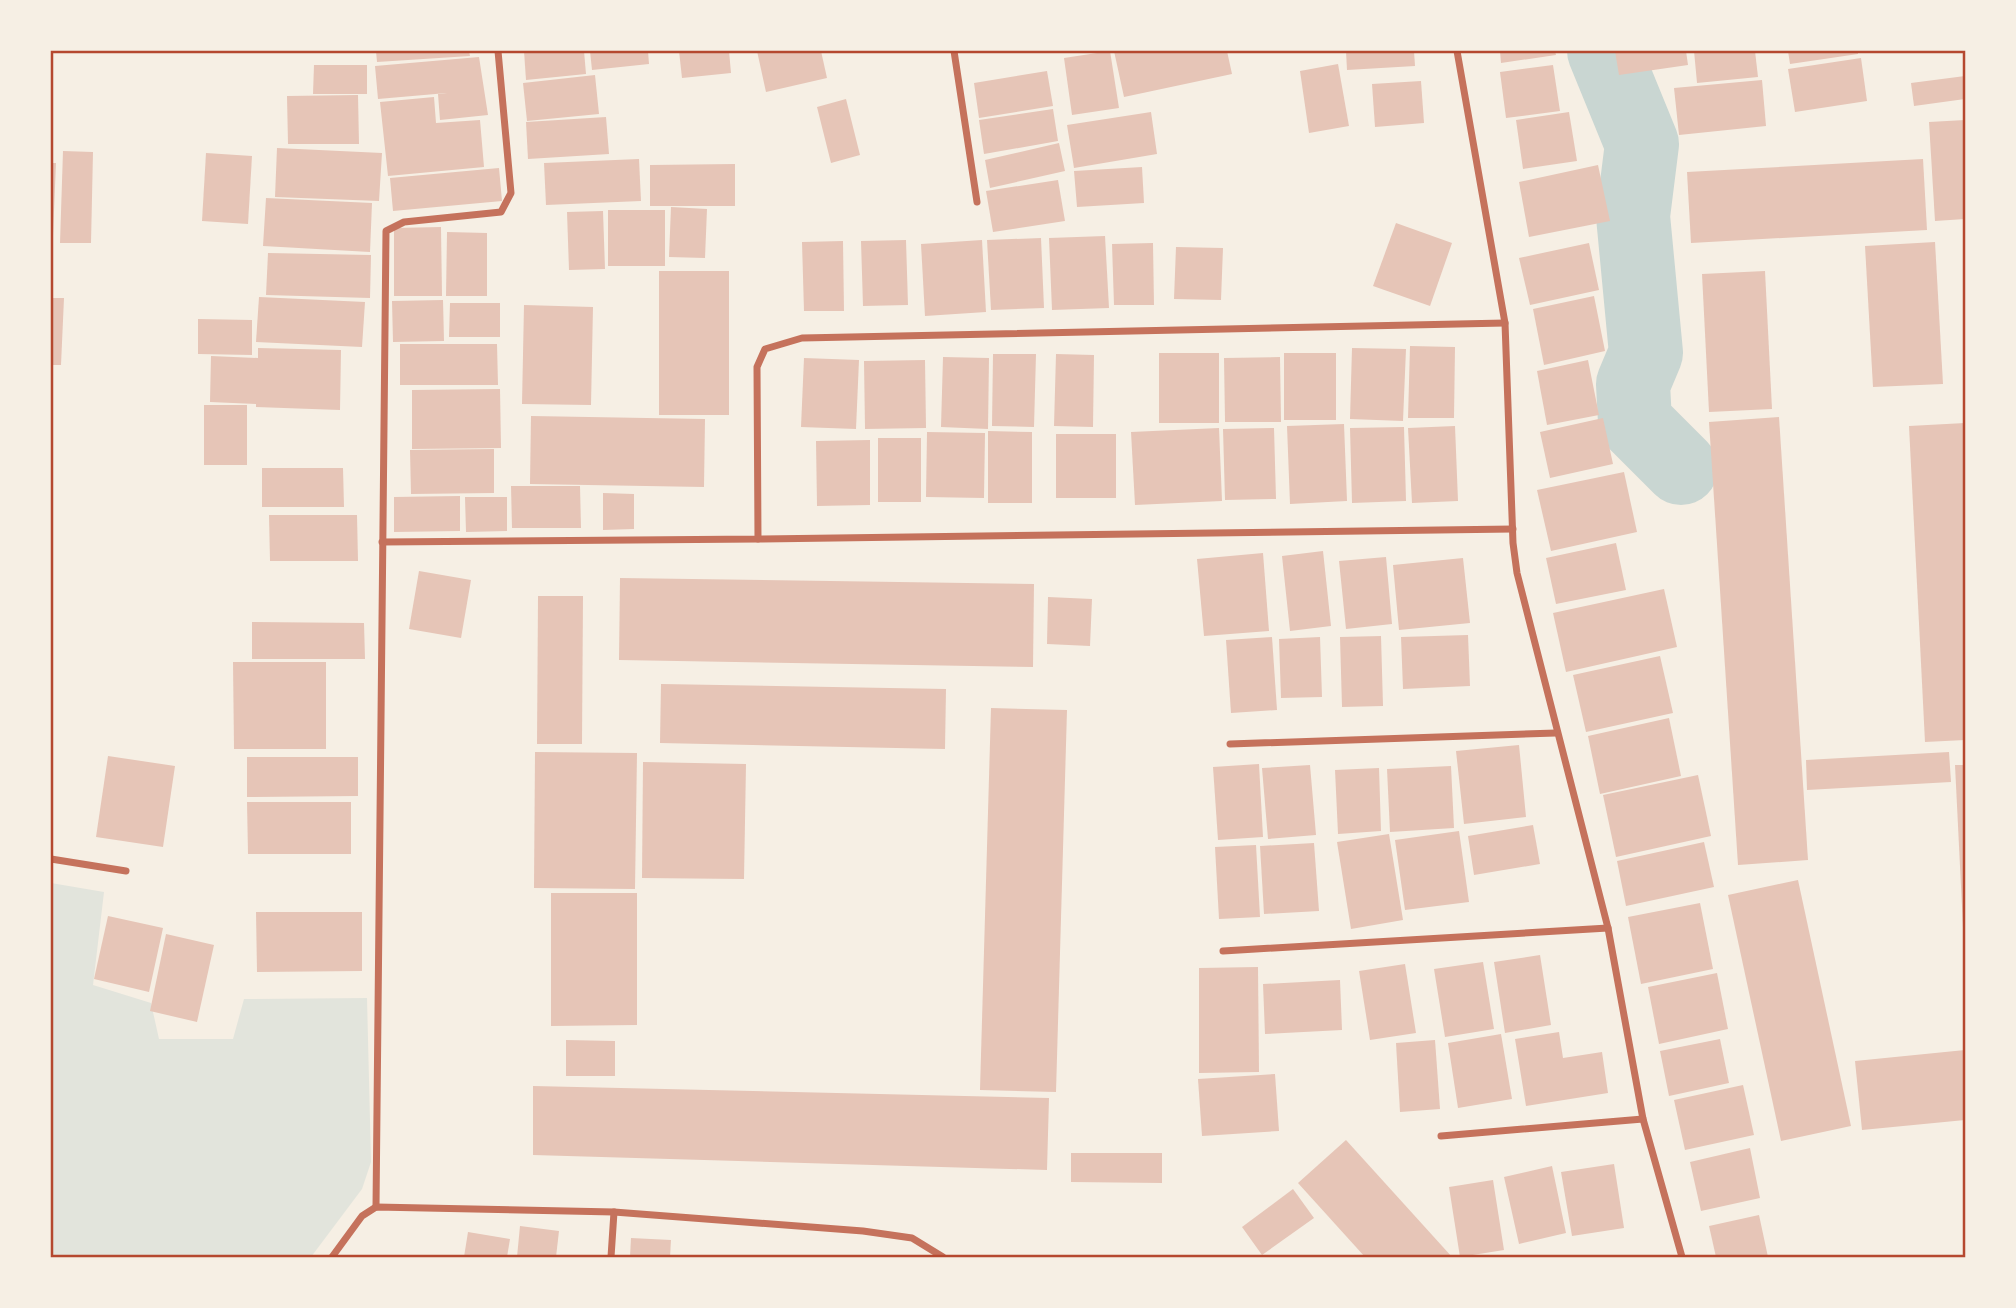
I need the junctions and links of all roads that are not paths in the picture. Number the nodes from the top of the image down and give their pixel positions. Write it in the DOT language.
graph roads {
  1 [pos="498,51"];
  2 [pos="954,51"];
  3 [pos="1457,51"];
  4 [pos="977,202"];
  5 [pos="1505,323"];
  6 [pos="1513,529"];
  7 [pos="758,539"];
  8 [pos="382,542"];
  9 [pos="1556,733"];
  10 [pos="1230,744"];
  11 [pos="51,859"];
  12 [pos="126,871"];
  13 [pos="1608,928"];
  14 [pos="1223,951"];
  15 [pos="1643,1119"];
  16 [pos="1441,1136"];
  17 [pos="376,1208"];
  18 [pos="614,1212"];
  19 [pos="332,1257"];
  20 [pos="611,1257"];
  21 [pos="943,1257"];
  22 [pos="1682,1257"];
  1 -- 8 [label="street"];
  2 -- 4 [label="street"];
  3 -- 5 [label="street"];
  5 -- 6 [label="street"];
  5 -- 7 [label="street"];
  6 -- 7 [label="street"];
  6 -- 9 [label="street"];
  7 -- 8 [label="street"];
  8 -- 17 [label="street"];
  9 -- 10 [label="street"];
  9 -- 13 [label="street"];
  11 -- 12 [label="street"];
  13 -- 14 [label="street"];
  13 -- 15 [label="street"];
  15 -- 16 [label="street"];
  15 -- 22 [label="street"];
  17 -- 18 [label="street"];
  17 -- 19 [label="street"];
  18 -- 20 [label="street"];
  18 -- 21 [label="street"];
}
